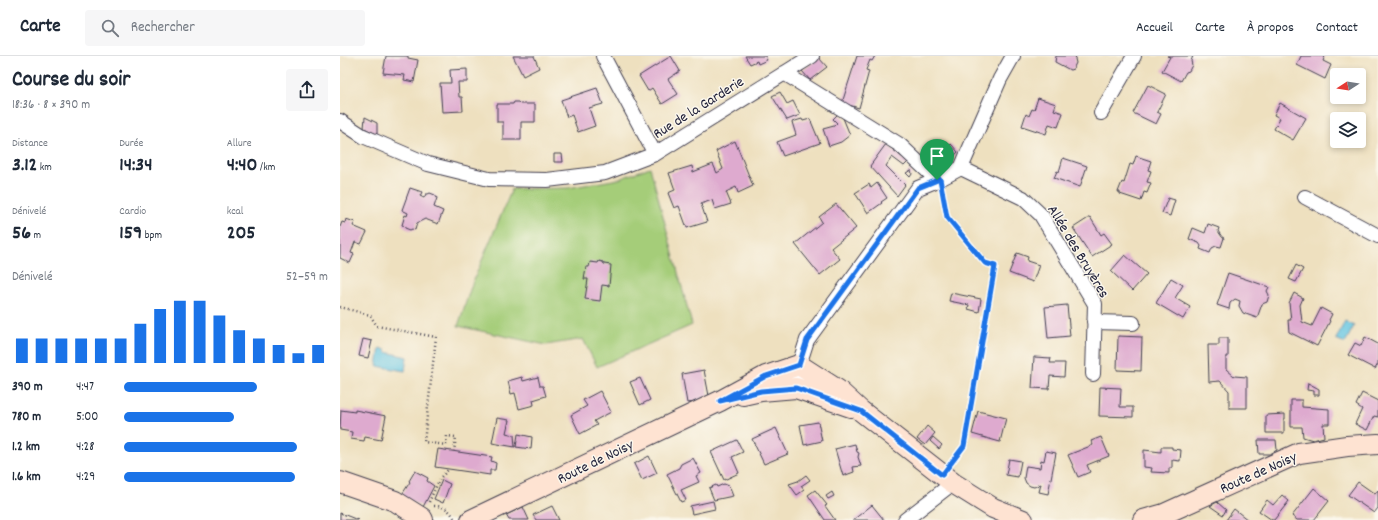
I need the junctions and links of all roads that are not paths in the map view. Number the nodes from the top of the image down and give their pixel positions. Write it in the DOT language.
graph roads {
  1 [pos="603,56"];
  2 [pos="812,56"];
  3 [pos="1013,56"];
  4 [pos="1134,56"];
  5 [pos="784,73"];
  6 [pos="1101,113"];
  7 [pos="340,121"];
  8 [pos="655,154"];
  9 [pos="961,168"];
  10 [pos="938,180"];
  11 [pos="1306,197"];
  12 [pos="1378,236"];
  13 [pos="1094,322"];
  14 [pos="1133,323"];
  15 [pos="799,365"];
  16 [pos="1093,374"];
  17 [pos="796,388"];
  18 [pos="720,401"];
  19 [pos="861,411"];
  20 [pos="1378,444"];
  21 [pos="948,479"];
  22 [pos="340,482"];
  23 [pos="425,513"];
  24 [pos="471,520"];
  25 [pos="904,520"];
  26 [pos="1023,520"];
  27 [pos="1143,520"];
  1 -- 8 [label="street"];
  2 -- 5 [label="street, Rue de la Garderie"];
  3 -- 9 [label="street"];
  4 -- 6 [label="street"];
  5 -- 8 [label="street, Rue de la Garderie"];
  5 -- 10 [label="street"];
  7 -- 8 [label="street, Rue de la Garderie"];
  9 -- 10 [label="street"];
  9 -- 13 [label="street, Allée des Bruyères"];
  10 -- 15 [label="street"];
  11 -- 12 [label="street"];
  13 -- 14 [label="street, Allée des Bruyères"];
  13 -- 16 [label="street, Allée des Bruyères"];
  15 -- 17 [label="street"];
  15 -- 18 [label="street, Route de Noisy"];
  15 -- 19 [label="street, Route de Noisy"];
  17 -- 18 [label="street, Route de Noisy"];
  17 -- 19 [label="street, Route de Noisy"];
  18 -- 24 [label="street, Route de Noisy"];
  19 -- 21 [label="street, Route de Noisy"];
  20 -- 27 [label="street, Route de Noisy"];
  21 -- 25 [label="street"];
  21 -- 26 [label="street, Route de Noisy"];
  22 -- 23 [label="street"];
}
